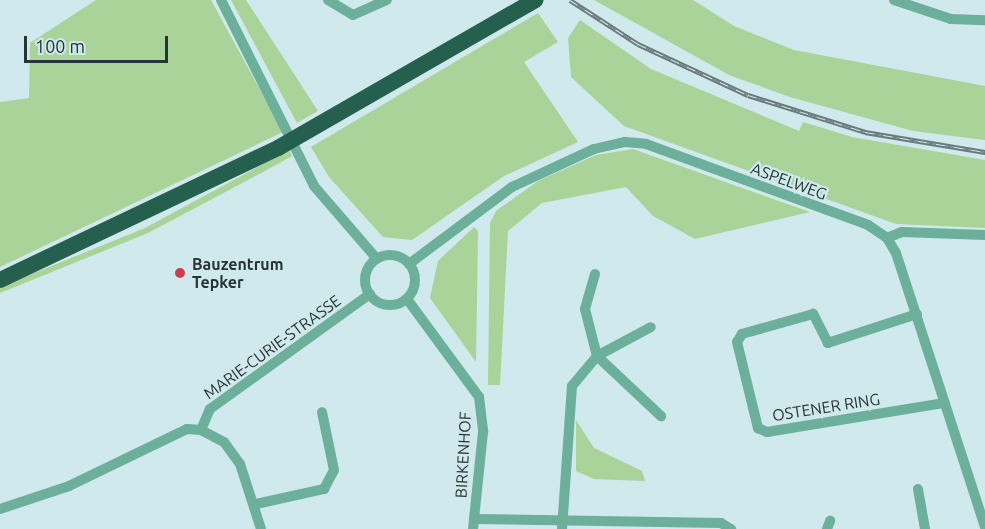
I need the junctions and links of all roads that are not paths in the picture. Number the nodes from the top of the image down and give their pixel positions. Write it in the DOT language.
graph roads {
  1 [pos="221,0"];
  2 [pos="328,0"];
  3 [pos="387,0"];
  4 [pos="535,0"];
  5 [pos="894,0"];
  6 [pos="985,20"];
  7 [pos="985,235"];
  8 [pos="887,238"];
  9 [pos="377,259"];
  10 [pos="409,264"];
  11 [pos="595,274"];
  12 [pos="0,280"];
  13 [pos="370,294"];
  14 [pos="407,299"];
  15 [pos="917,315"];
  16 [pos="651,327"];
  17 [pos="597,356"];
  18 [pos="945,403"];
  19 [pos="322,412"];
  20 [pos="661,416"];
  21 [pos="201,430"];
  22 [pos="918,489"];
  23 [pos="256,504"];
  24 [pos="0,509"];
  25 [pos="473,524"];
  26 [pos="562,526"];
  27 [pos="985,527"];
  28 [pos="261,529"];
  29 [pos="731,529"];
  30 [pos="925,529"];
  1 -- 9 [label="street"];
  2 -- 3 [label="street"];
  4 -- 12 [label="highway"];
  5 -- 6 [label="street"];
  7 -- 8 [label="street"];
  8 -- 10 [label="street, ASPELWEG"];
  8 -- 15 [label="street"];
  9 -- 10 [label="street"];
  9 -- 13 [label="street"];
  10 -- 14 [label="street"];
  11 -- 17 [label="street"];
  13 -- 14 [label="street"];
  13 -- 21 [label="street, MARIE-CURIE-STRASSE"];
  14 -- 25 [label="street, BIRKENHOF"];
  15 -- 18 [label="street"];
  15 -- 18 [label="street, OSTENER RING"];
  16 -- 17 [label="street"];
  17 -- 20 [label="street"];
  17 -- 26 [label="street"];
  18 -- 27 [label="street"];
  19 -- 23 [label="street"];
  21 -- 23 [label="street"];
  21 -- 24 [label="street"];
  22 -- 30 [label="street"];
  23 -- 28 [label="street"];
  25 -- 26 [label="street"];
  26 -- 29 [label="street"];
}
